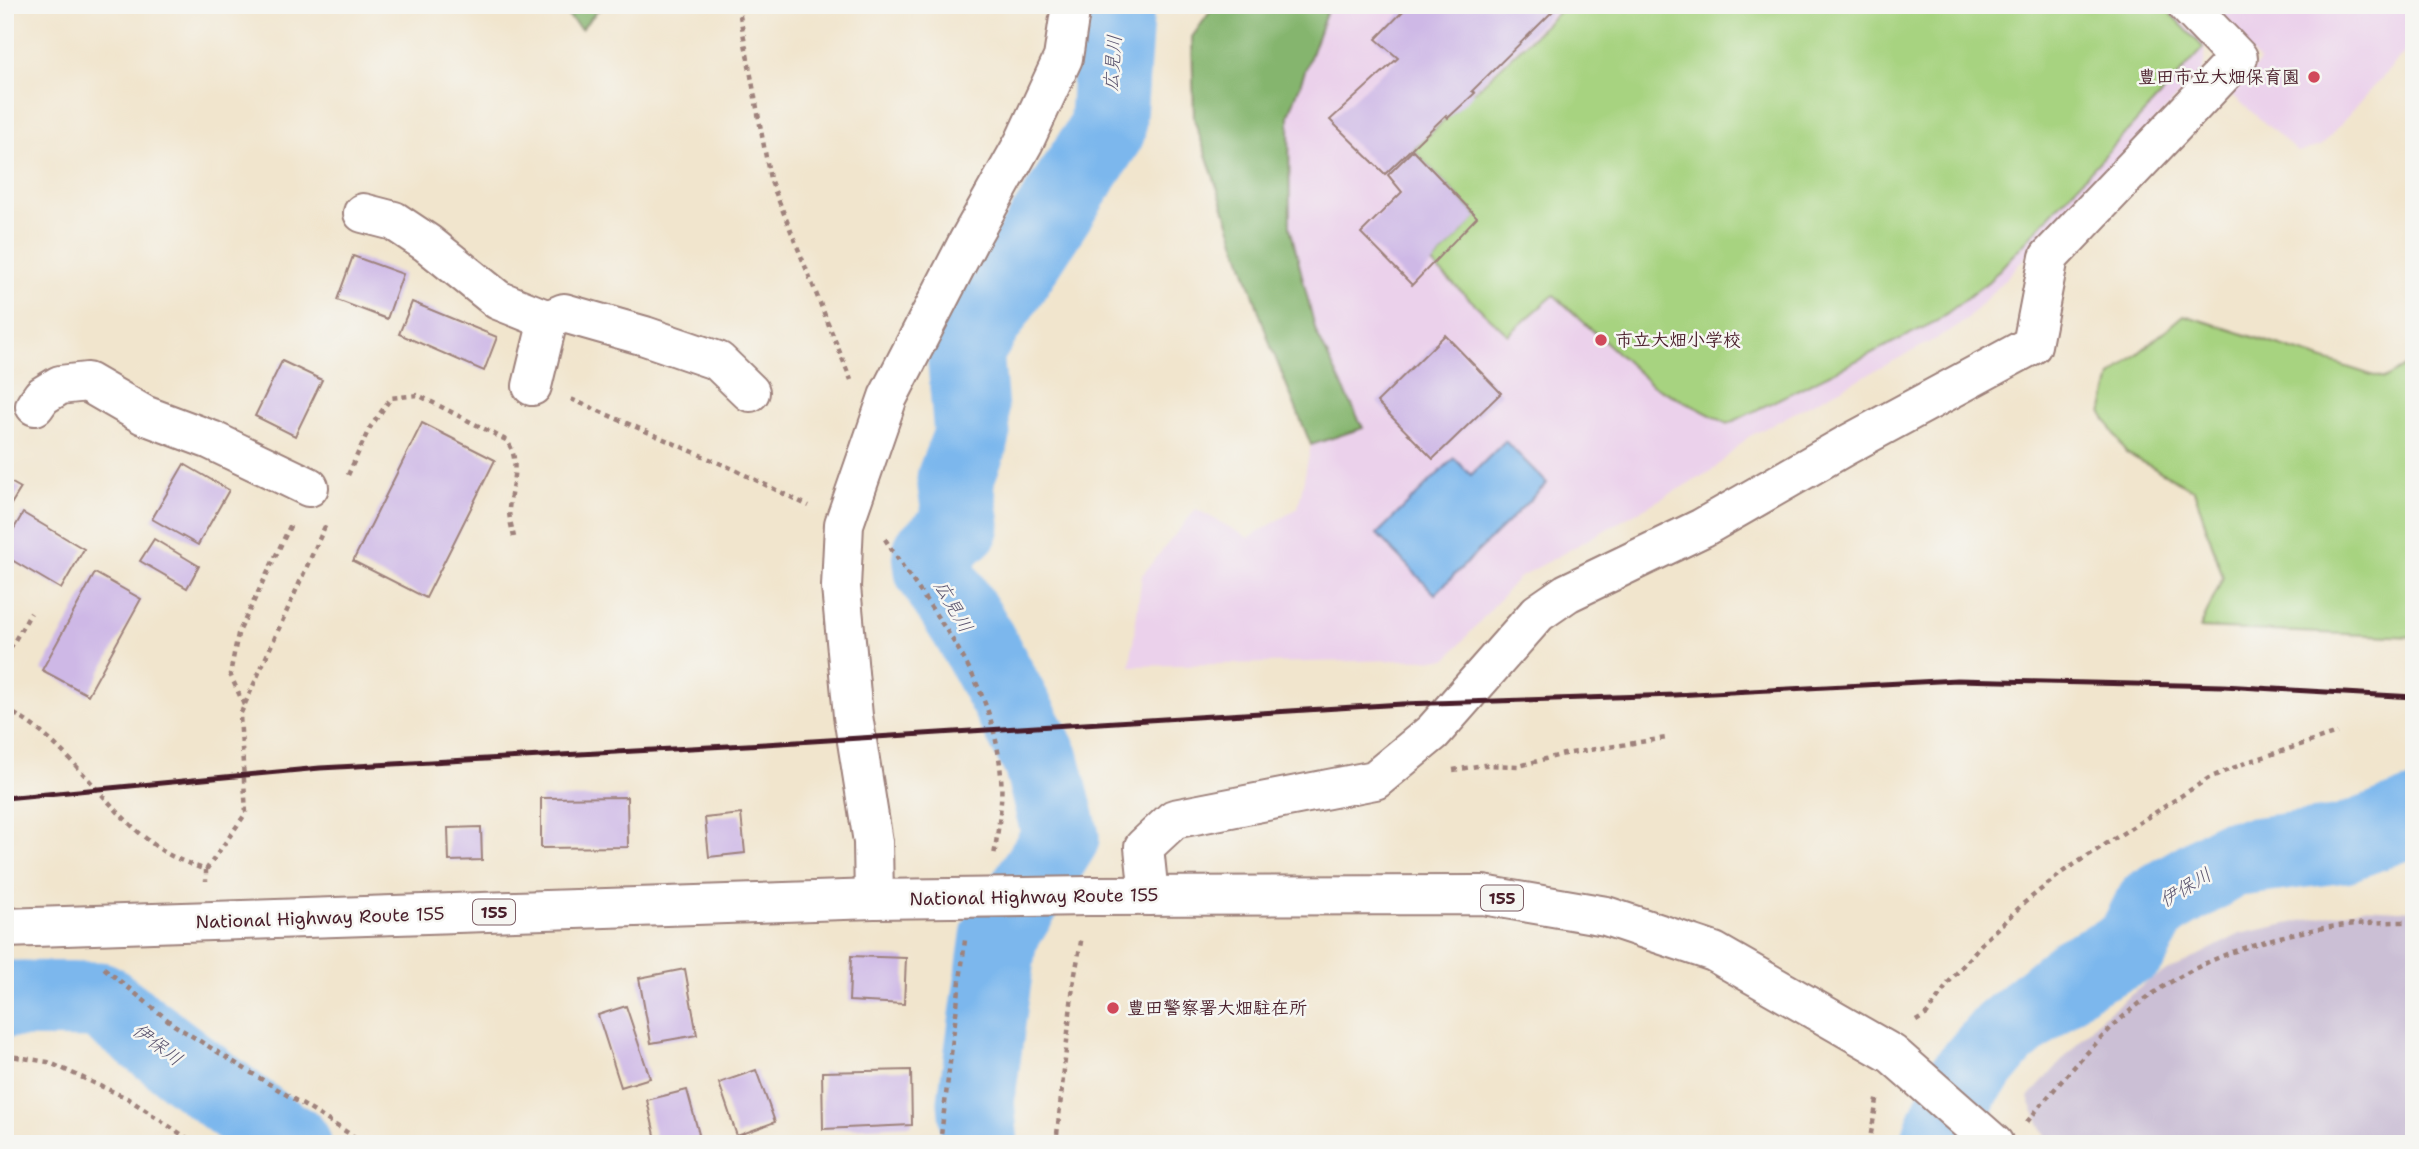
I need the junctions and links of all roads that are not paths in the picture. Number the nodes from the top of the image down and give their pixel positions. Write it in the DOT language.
graph roads {
  1 [pos="1071,5"];
  2 [pos="2187,5"];
  3 [pos="363,214"];
  4 [pos="548,320"];
  5 [pos="531,386"];
  6 [pos="750,392"];
  7 [pos="35,406"];
  8 [pos="320,502"];
  9 [pos="1149,896"];
  10 [pos="874,899"];
  11 [pos="5,928"];
  12 [pos="2002,1136"];
  1 -- 10 [label="main road"];
  2 -- 9 [label="main road"];
  3 -- 4 [label="main road"];
  4 -- 5 [label="main road"];
  4 -- 6 [label="main road"];
  7 -- 8 [label="main road"];
  9 -- 10 [label="main road, National Highway Route 155 / 155"];
  9 -- 12 [label="main road, National Highway Route 155 / 155"];
  10 -- 11 [label="main road, National Highway Route 155 / 155"];
}
